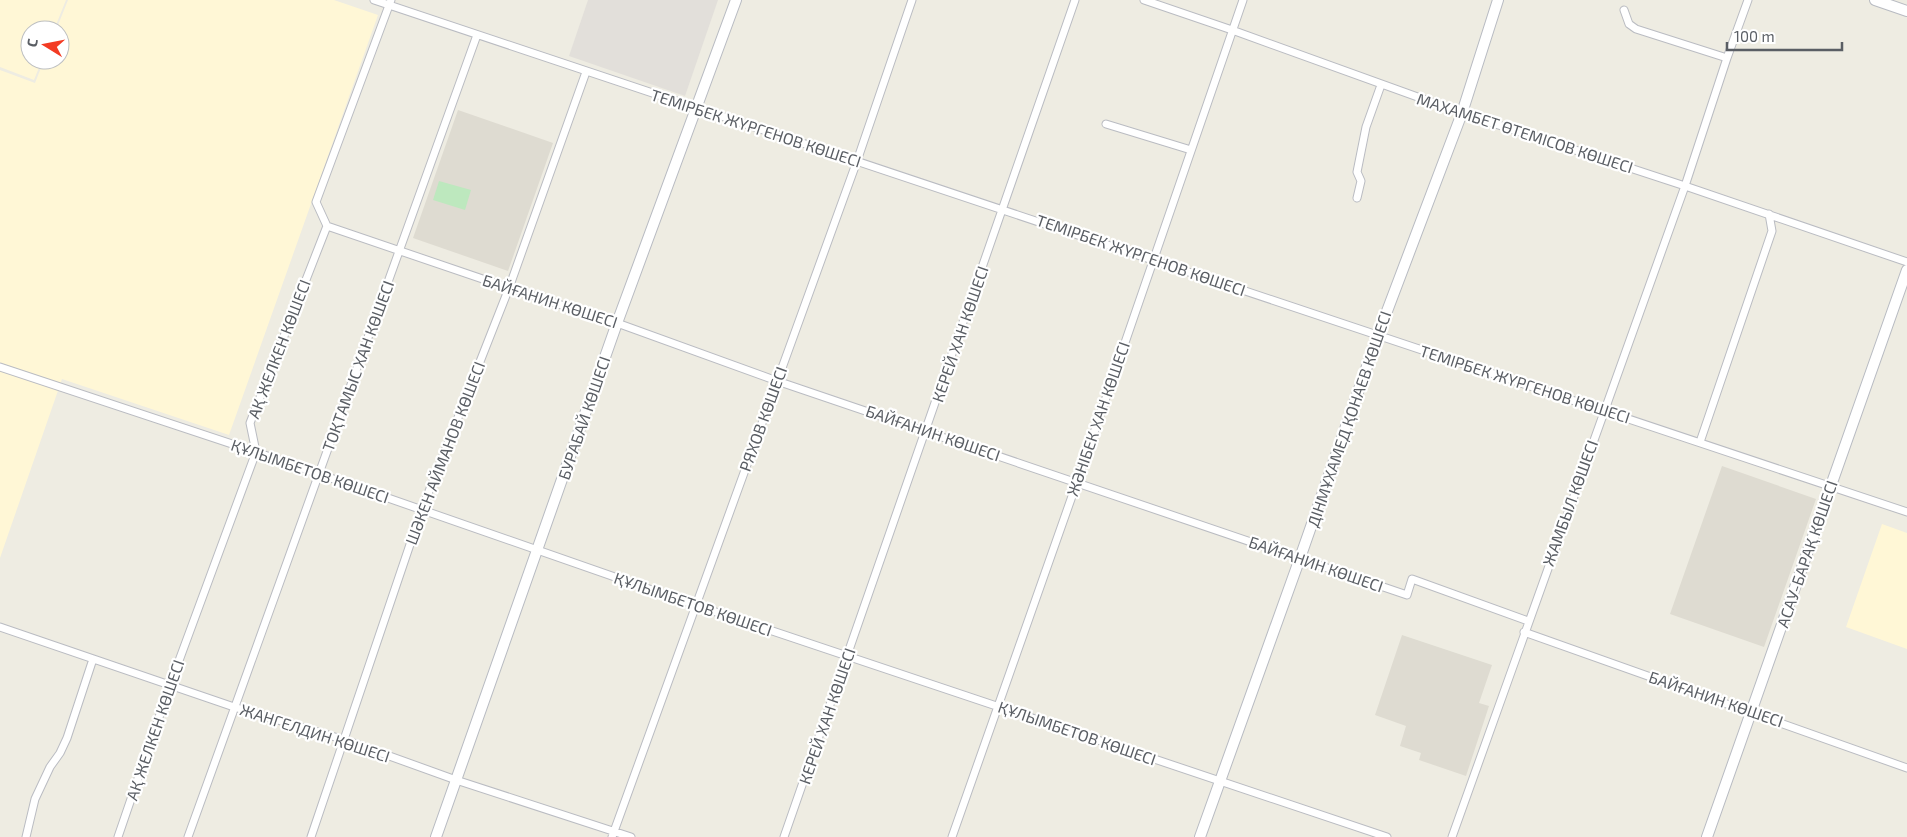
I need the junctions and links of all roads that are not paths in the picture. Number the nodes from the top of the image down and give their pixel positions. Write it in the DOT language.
graph roads {
  1 [pos="374,0"];
  2 [pos="736,0"];
  3 [pos="912,0"];
  4 [pos="1075,0"];
  5 [pos="1144,0"];
  6 [pos="1243,0"];
  7 [pos="1498,0"];
  8 [pos="1748,0"];
  9 [pos="1875,0"];
  10 [pos="390,2"];
  11 [pos="1624,10"];
  12 [pos="1907,11"];
  13 [pos="1232,30"];
  14 [pos="477,35"];
  15 [pos="1727,58"];
  16 [pos="586,72"];
  17 [pos="1382,85"];
  18 [pos="696,108"];
  19 [pos="1462,113"];
  20 [pos="1106,124"];
  21 [pos="1191,150"];
  22 [pos="857,161"];
  23 [pos="1685,186"];
  24 [pos="1357,198"];
  25 [pos="1003,209"];
  26 [pos="1769,214"];
  27 [pos="327,226"];
  28 [pos="400,250"];
  29 [pos="1153,260"];
  30 [pos="1907,262"];
  31 [pos="1907,270"];
  32 [pos="508,288"];
  33 [pos="617,323"];
  34 [pos="1378,335"];
  35 [pos="0,367"];
  36 [pos="778,381"];
  37 [pos="1603,410"];
  38 [pos="927,430"];
  39 [pos="1700,442"];
  40 [pos="256,452"];
  41 [pos="318,474"];
  42 [pos="1077,482"];
  43 [pos="1831,486"];
  44 [pos="422,509"];
  45 [pos="1907,512"];
  46 [pos="538,550"];
  47 [pos="1300,558"];
  48 [pos="695,605"];
  49 [pos="1528,620"];
  50 [pos="0,627"];
  51 [pos="1524,632"];
  52 [pos="848,656"];
  53 [pos="93,659"];
  54 [pos="170,686"];
  55 [pos="997,706"];
  56 [pos="234,708"];
  57 [pos="1751,711"];
  58 [pos="345,740"];
  59 [pos="1907,768"];
  60 [pos="456,780"];
  61 [pos="1219,782"];
  62 [pos="613,834"];
  63 [pos="26,837"];
  64 [pos="118,837"];
  65 [pos="188,837"];
  66 [pos="310,837"];
  67 [pos="436,837"];
  68 [pos="631,837"];
  69 [pos="784,837"];
  70 [pos="952,837"];
  71 [pos="1200,837"];
  72 [pos="1387,837"];
  73 [pos="1452,837"];
  74 [pos="1707,837"];
  1 -- 10 [label="street, ТЕМІРБЕК ЖҮРГЕНОВ КӨШЕСІ"];
  2 -- 18 [label="street, БУРАБАЙ КӨШЕСІ"];
  3 -- 22 [label="street, РЯХОВ КӨШЕСІ"];
  4 -- 25 [label="street, КЕРЕЙ ХАН КӨШЕСІ"];
  5 -- 13 [label="street, МАХАМБЕТ ӨТЕМІСОВ КӨШЕСІ"];
  6 -- 13 [label="street, ЖӘНІБЕК ХАН КӨШЕСІ"];
  7 -- 19 [label="street, ДІНМҰХАМЕД ҚОНАЕВ КӨШЕСІ"];
  8 -- 15 [label="street, ЖАМБЫЛ КӨШЕСІ"];
  9 -- 12 [label="street"];
  10 -- 14 [label="street, ТЕМІРБЕК ЖҮРГЕНОВ КӨШЕСІ"];
  10 -- 27 [label="street"];
  11 -- 15 [label="street"];
  13 -- 17 [label="street, МАХАМБЕТ ӨТЕМІСОВ КӨШЕСІ"];
  13 -- 21 [label="street, ЖӘНІБЕК ХАН КӨШЕСІ"];
  14 -- 16 [label="street, ТЕМІРБЕК ЖҮРГЕНОВ КӨШЕСІ"];
  14 -- 28 [label="street, ТОҚТАМЫС ХАН КӨШЕСІ"];
  15 -- 23 [label="street, ЖАМБЫЛ КӨШЕСІ"];
  16 -- 18 [label="street, ТЕМІРБЕК ЖҮРГЕНОВ КӨШЕСІ"];
  16 -- 32 [label="street, ШӘКЕН АЙМАНОВ КӨШЕСІ"];
  17 -- 19 [label="street, МАХАМБЕТ ӨТЕМІСОВ КӨШЕСІ"];
  17 -- 24 [label="street"];
  18 -- 22 [label="street, ТЕМІРБЕК ЖҮРГЕНОВ КӨШЕСІ"];
  18 -- 33 [label="street, БУРАБАЙ КӨШЕСІ"];
  19 -- 23 [label="street, МАХАМБЕТ ӨТЕМІСОВ КӨШЕСІ"];
  19 -- 34 [label="street, ДІНМҰХАМЕД ҚОНАЕВ КӨШЕСІ"];
  20 -- 21 [label="street"];
  21 -- 29 [label="street, ЖӘНІБЕК ХАН КӨШЕСІ"];
  22 -- 25 [label="street, ТЕМІРБЕК ЖҮРГЕНОВ КӨШЕСІ"];
  22 -- 36 [label="street, РЯХОВ КӨШЕСІ"];
  23 -- 26 [label="street, МАХАМБЕТ ӨТЕМІСОВ КӨШЕСІ"];
  23 -- 37 [label="street, ЖАМБЫЛ КӨШЕСІ"];
  25 -- 29 [label="street, ТЕМІРБЕК ЖҮРГЕНОВ КӨШЕСІ"];
  25 -- 38 [label="street, КЕРЕЙ ХАН КӨШЕСІ"];
  26 -- 30 [label="street, МАХАМБЕТ ӨТЕМІСОВ КӨШЕСІ"];
  26 -- 39 [label="street"];
  27 -- 28 [label="street, БАЙҒАНИН КӨШЕСІ"];
  27 -- 40 [label="street, АҚ ЖЕЛКЕН КӨШЕСІ"];
  28 -- 32 [label="street, БАЙҒАНИН КӨШЕСІ"];
  28 -- 41 [label="street, ТОҚТАМЫС ХАН КӨШЕСІ"];
  29 -- 34 [label="street, ТЕМІРБЕК ЖҮРГЕНОВ КӨШЕСІ"];
  29 -- 42 [label="street, ЖӘНІБЕК ХАН КӨШЕСІ"];
  31 -- 43 [label="street, АСАУ-БАРАҚ КӨШЕСІ"];
  32 -- 33 [label="street, БАЙҒАНИН КӨШЕСІ"];
  32 -- 44 [label="street, ШӘКЕН АЙМАНОВ КӨШЕСІ"];
  33 -- 36 [label="street, БАЙҒАНИН КӨШЕСІ"];
  33 -- 46 [label="street, БУРАБАЙ КӨШЕСІ"];
  34 -- 37 [label="street, ТЕМІРБЕК ЖҮРГЕНОВ КӨШЕСІ"];
  34 -- 47 [label="street, ДІНМҰХАМЕД ҚОНАЕВ КӨШЕСІ"];
  35 -- 40 [label="street, ҚҰЛЫМБЕТОВ КӨШЕСІ"];
  36 -- 38 [label="street, БАЙҒАНИН КӨШЕСІ"];
  36 -- 48 [label="street, РЯХОВ КӨШЕСІ"];
  37 -- 39 [label="street, ТЕМІРБЕК ЖҮРГЕНОВ КӨШЕСІ"];
  37 -- 49 [label="street, ЖАМБЫЛ КӨШЕСІ"];
  38 -- 42 [label="street, БАЙҒАНИН КӨШЕСІ"];
  38 -- 52 [label="street, КЕРЕЙ ХАН КӨШЕСІ"];
  39 -- 43 [label="street, ТЕМІРБЕК ЖҮРГЕНОВ КӨШЕСІ"];
  40 -- 41 [label="street, ҚҰЛЫМБЕТОВ КӨШЕСІ"];
  40 -- 54 [label="street, АҚ ЖЕЛКЕН КӨШЕСІ"];
  41 -- 44 [label="street, ҚҰЛЫМБЕТОВ КӨШЕСІ"];
  41 -- 56 [label="street, ТОҚТАМЫС ХАН КӨШЕСІ"];
  42 -- 47 [label="street, БАЙҒАНИН КӨШЕСІ"];
  42 -- 55 [label="street, ЖӘНІБЕК ХАН КӨШЕСІ"];
  43 -- 45 [label="street, ТЕМІРБЕК ЖҮРГЕНОВ КӨШЕСІ"];
  43 -- 57 [label="street, АСАУ-БАРАҚ КӨШЕСІ"];
  44 -- 46 [label="street, ҚҰЛЫМБЕТОВ КӨШЕСІ"];
  44 -- 58 [label="street, ШӘКЕН АЙМАНОВ КӨШЕСІ"];
  46 -- 48 [label="street, ҚҰЛЫМБЕТОВ КӨШЕСІ"];
  46 -- 60 [label="street, БУРАБАЙ КӨШЕСІ"];
  47 -- 49 [label="street, БАЙҒАНИН КӨШЕСІ"];
  47 -- 61 [label="street, ДІНМҰХАМЕД ҚОНАЕВ КӨШЕСІ"];
  48 -- 52 [label="street, ҚҰЛЫМБЕТОВ КӨШЕСІ"];
  48 -- 62 [label="street, РЯХОВ КӨШЕСІ"];
  49 -- 51 [label="street, ЖАМБЫЛ КӨШЕСІ"];
  50 -- 53 [label="street, ЖАНГЕЛДИН КӨШЕСІ"];
  51 -- 57 [label="street, БАЙҒАНИН КӨШЕСІ"];
  51 -- 73 [label="street, ЖАМБЫЛ КӨШЕСІ"];
  52 -- 55 [label="street, ҚҰЛЫМБЕТОВ КӨШЕСІ"];
  52 -- 69 [label="street, КЕРЕЙ ХАН КӨШЕСІ"];
  53 -- 54 [label="street, ЖАНГЕЛДИН КӨШЕСІ"];
  53 -- 63 [label="street"];
  54 -- 56 [label="street, ЖАНГЕЛДИН КӨШЕСІ"];
  54 -- 64 [label="street, АҚ ЖЕЛКЕН КӨШЕСІ"];
  55 -- 61 [label="street, ҚҰЛЫМБЕТОВ КӨШЕСІ"];
  55 -- 70 [label="street, ЖӘНІБЕК ХАН КӨШЕСІ"];
  56 -- 58 [label="street, ЖАНГЕЛДИН КӨШЕСІ"];
  56 -- 65 [label="street, ТОҚТАМЫС ХАН КӨШЕСІ"];
  57 -- 59 [label="street, БАЙҒАНИН КӨШЕСІ"];
  57 -- 74 [label="street, АСАУ-БАРАҚ КӨШЕСІ"];
  58 -- 60 [label="street, ЖАНГЕЛДИН КӨШЕСІ"];
  58 -- 66 [label="street, ШӘКЕН АЙМАНОВ КӨШЕСІ"];
  60 -- 62 [label="street, ЖАНГЕЛДИН КӨШЕСІ"];
  60 -- 67 [label="street, БУРАБАЙ КӨШЕСІ"];
  61 -- 71 [label="street, ДІНМҰХАМЕД ҚОНАЕВ КӨШЕСІ"];
  61 -- 72 [label="street, ҚҰЛЫМБЕТОВ КӨШЕСІ"];
  62 -- 68 [label="street, ЖАНГЕЛДИН КӨШЕСІ"];
}
